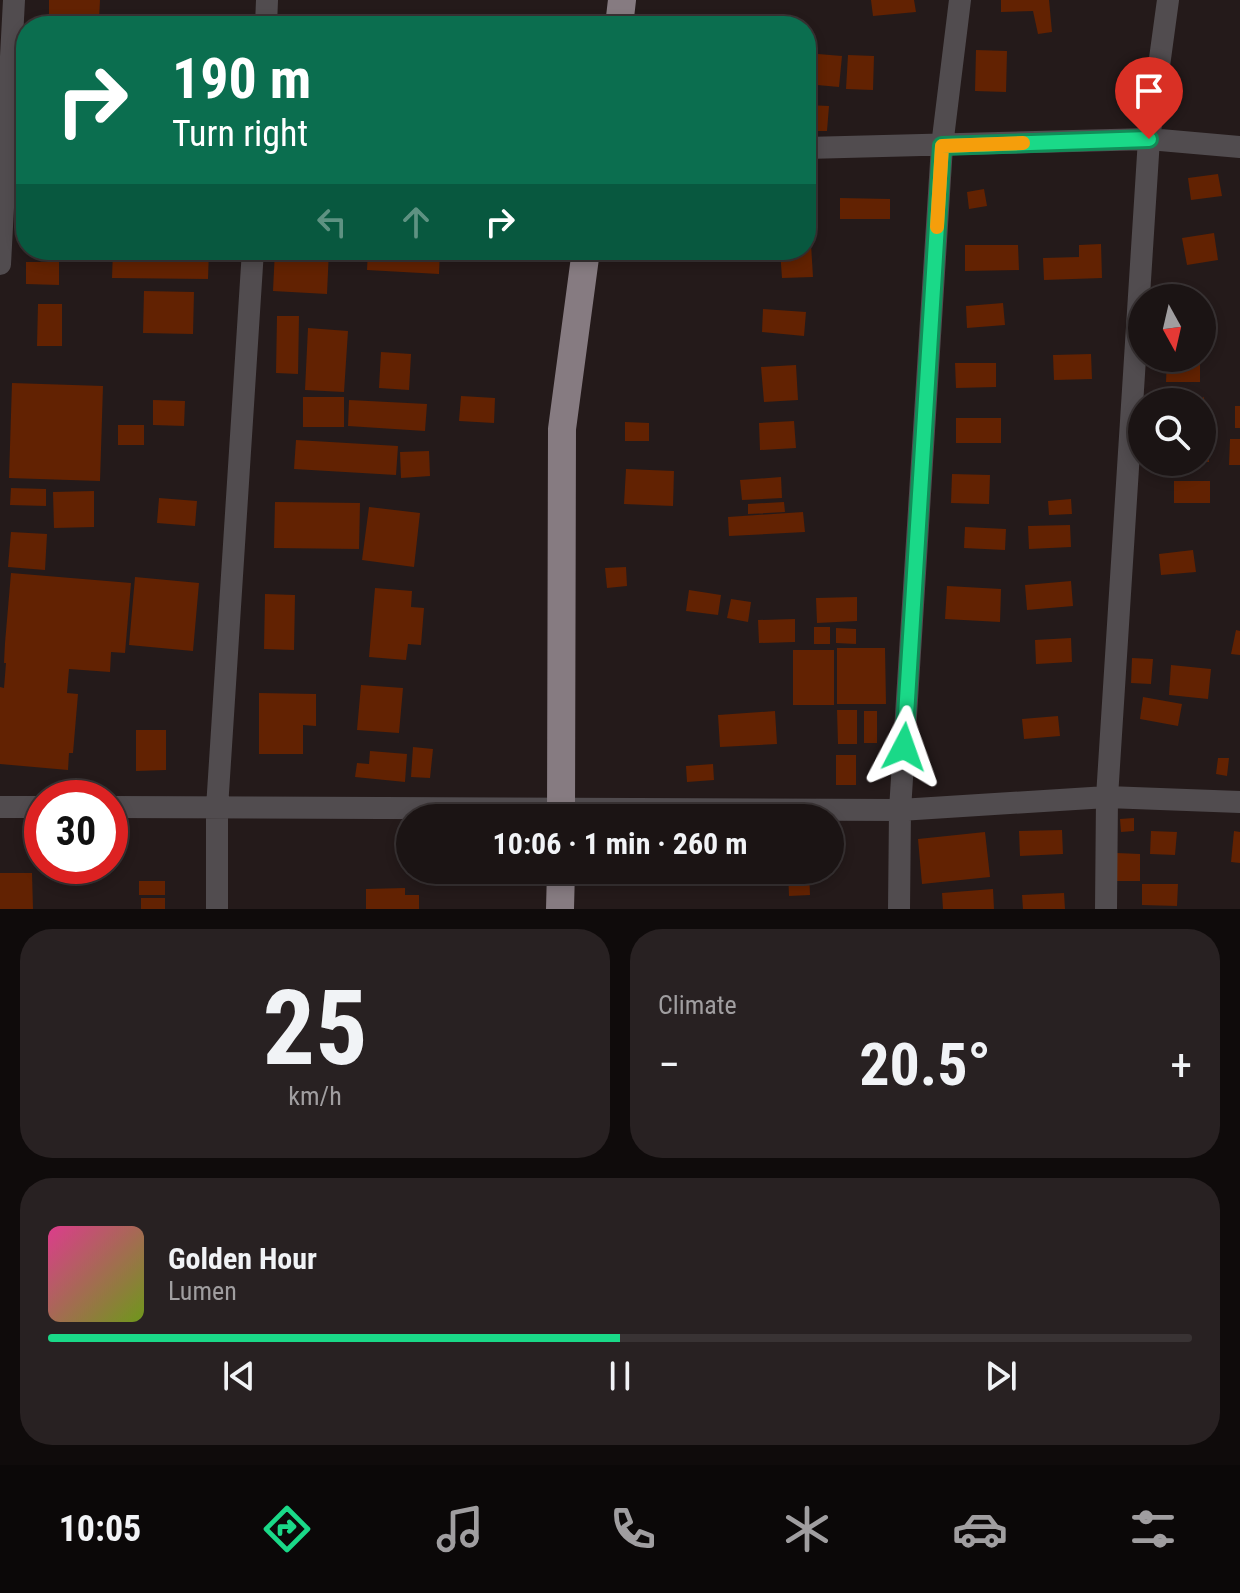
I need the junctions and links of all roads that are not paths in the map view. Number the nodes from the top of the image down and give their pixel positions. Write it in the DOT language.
graph roads {
  1 [pos="14,0"];
  2 [pos="960,0"];
  3 [pos="1168,0"];
  4 [pos="1149,139"];
  5 [pos="942,146"];
  6 [pos="1240,147"];
  7 [pos="816,148"];
  8 [pos="11,151"];
  9 [pos="252,260"];
  10 [pos="585,260"];
  11 [pos="0,264"];
  12 [pos="1107,797"];
  13 [pos="1240,802"];
  14 [pos="561,804"];
  15 [pos="0,807"];
  16 [pos="24,807"];
  17 [pos="128,807"];
  18 [pos="217,808"];
  19 [pos="900,810"];
  20 [pos="396,811"];
  21 [pos="844,811"];
  22 [pos="561,884"];
  23 [pos="217,909"];
  24 [pos="560,909"];
  25 [pos="899,909"];
  26 [pos="1106,909"];
  1 -- 8 [label="street"];
  2 -- 5 [label="street"];
  3 -- 4 [label="street"];
  4 -- 5 [label="street"];
  4 -- 6 [label="street"];
  4 -- 12 [label="street"];
  5 -- 7 [label="street"];
  5 -- 19 [label="street"];
  8 -- 11 [label="street"];
  9 -- 18 [label="street"];
  10 -- 14 [label="main road"];
  12 -- 13 [label="street"];
  12 -- 19 [label="street"];
  12 -- 26 [label="street"];
  15 -- 16 [label="street"];
  17 -- 18 [label="street"];
  18 -- 20 [label="street"];
  18 -- 23 [label="street"];
  19 -- 21 [label="street"];
  19 -- 25 [label="street"];
  22 -- 24 [label="main road"];
}
